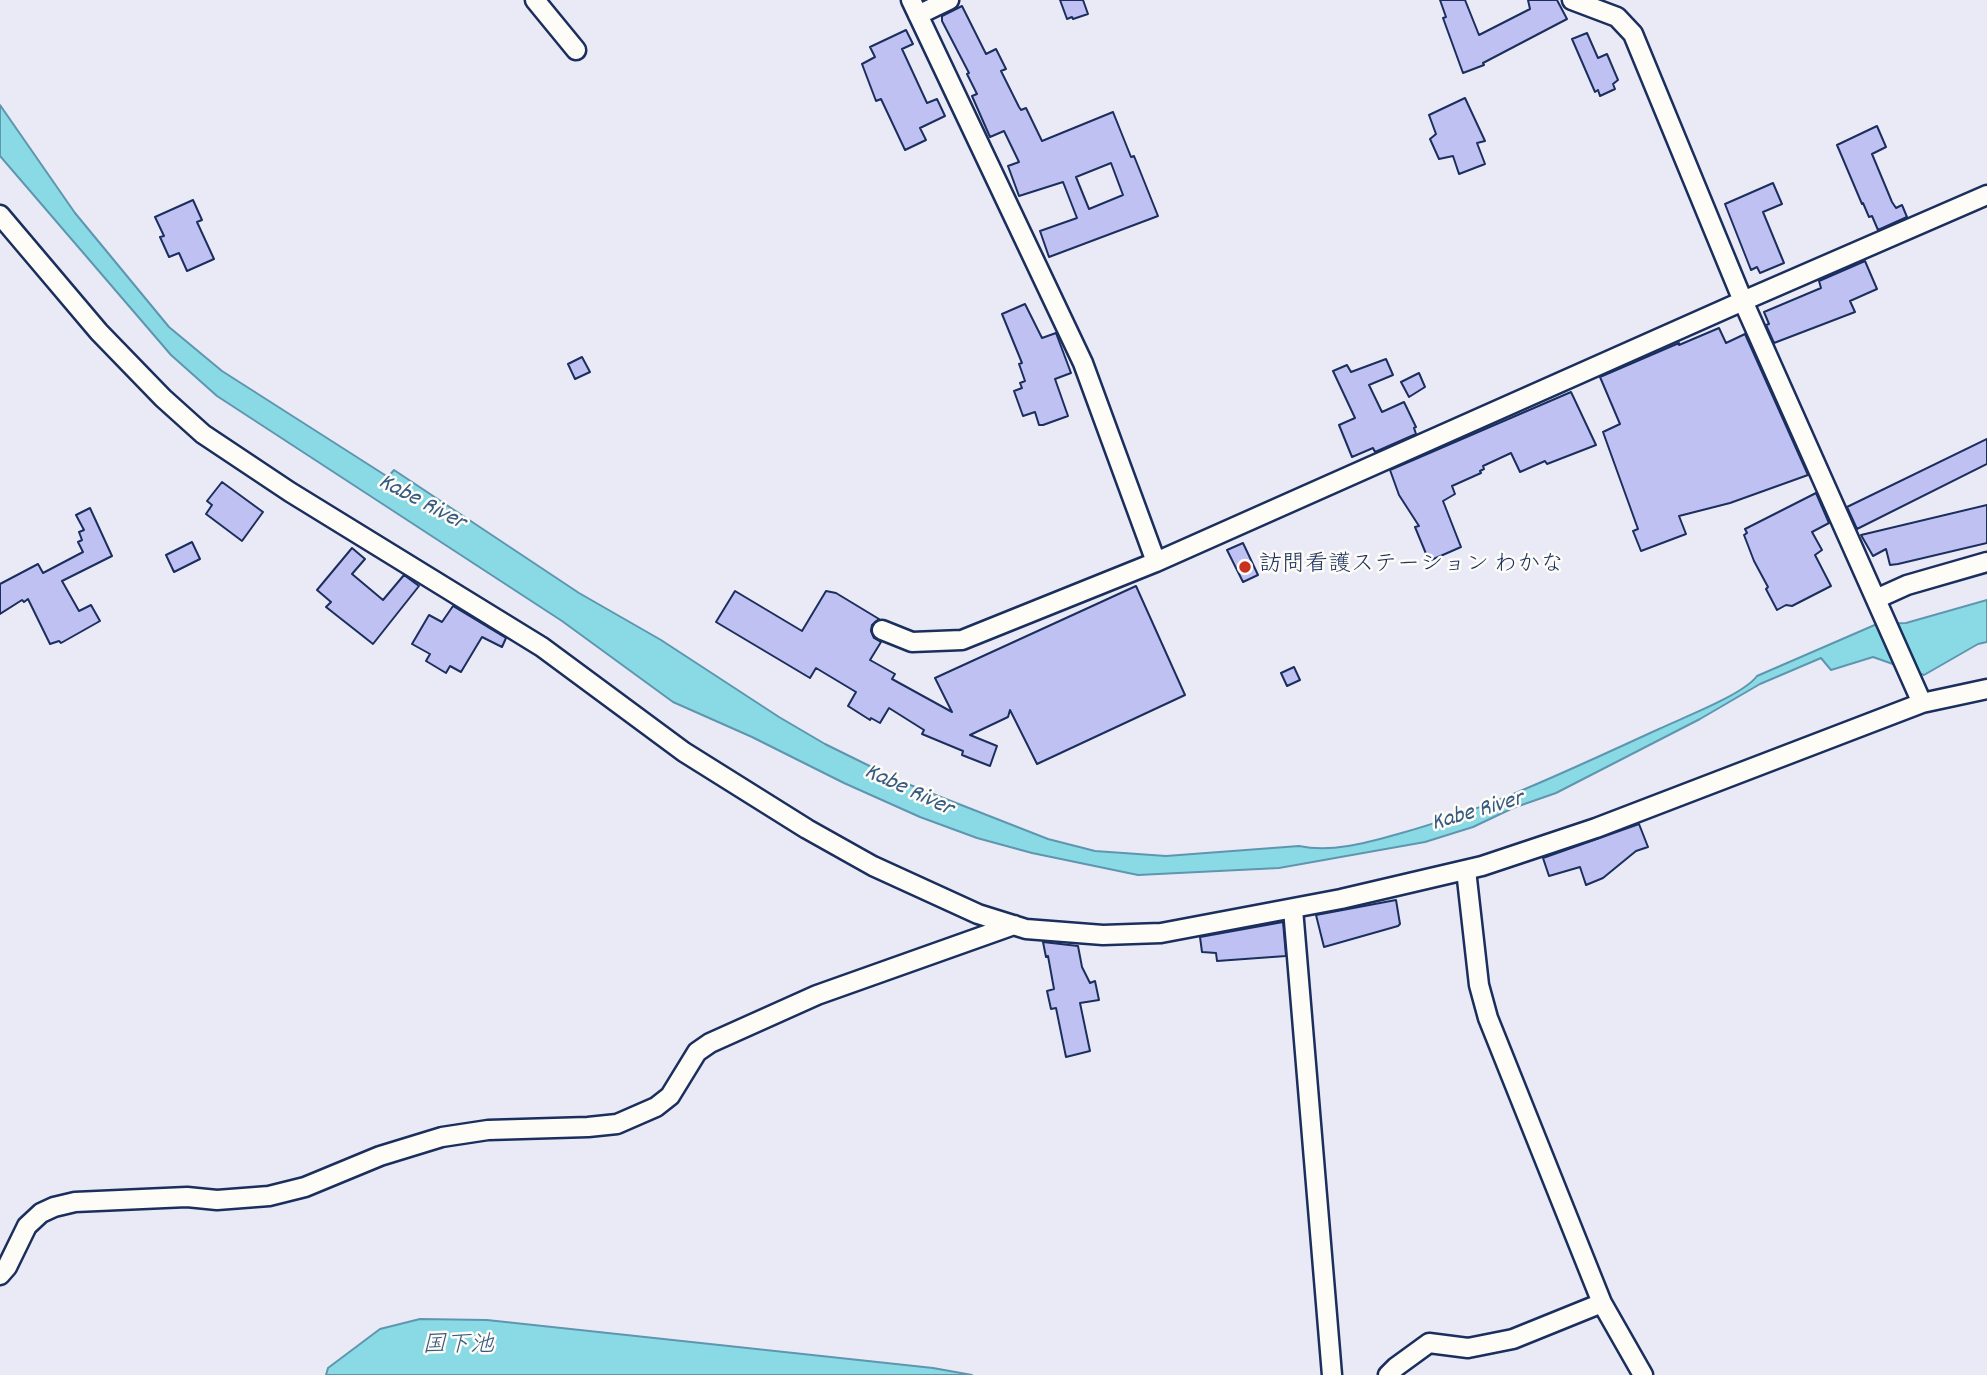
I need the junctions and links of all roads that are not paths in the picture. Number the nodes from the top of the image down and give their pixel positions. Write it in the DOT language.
graph roads {
  1 [pos="535,0"];
  2 [pos="949,0"];
  3 [pos="1572,0"];
  4 [pos="915,8"];
  5 [pos="576,50"];
  6 [pos="1987,195"];
  7 [pos="0,215"];
  8 [pos="1743,301"];
  9 [pos="1156,562"];
  10 [pos="1987,562"];
  11 [pos="1878,604"];
  12 [pos="882,630"];
  13 [pos="1987,689"];
  14 [pos="1919,696"];
  15 [pos="1466,870"];
  16 [pos="1293,909"];
  17 [pos="1014,925"];
  18 [pos="0,1275"];
  19 [pos="1602,1303"];
  20 [pos="1332,1375"];
  21 [pos="1388,1375"];
  22 [pos="1643,1375"];
  1 -- 5 [label="street"];
  2 -- 4 [label="street"];
  3 -- 8 [label="street"];
  4 -- 9 [label="street"];
  6 -- 8 [label="street"];
  7 -- 17 [label="street"];
  8 -- 9 [label="street"];
  8 -- 11 [label="street"];
  9 -- 12 [label="street"];
  10 -- 11 [label="street"];
  11 -- 14 [label="street"];
  13 -- 14 [label="street"];
  14 -- 15 [label="street"];
  15 -- 16 [label="street"];
  15 -- 19 [label="street"];
  16 -- 17 [label="street"];
  16 -- 20 [label="street"];
  17 -- 18 [label="street"];
  19 -- 21 [label="street"];
  19 -- 22 [label="street"];
}
